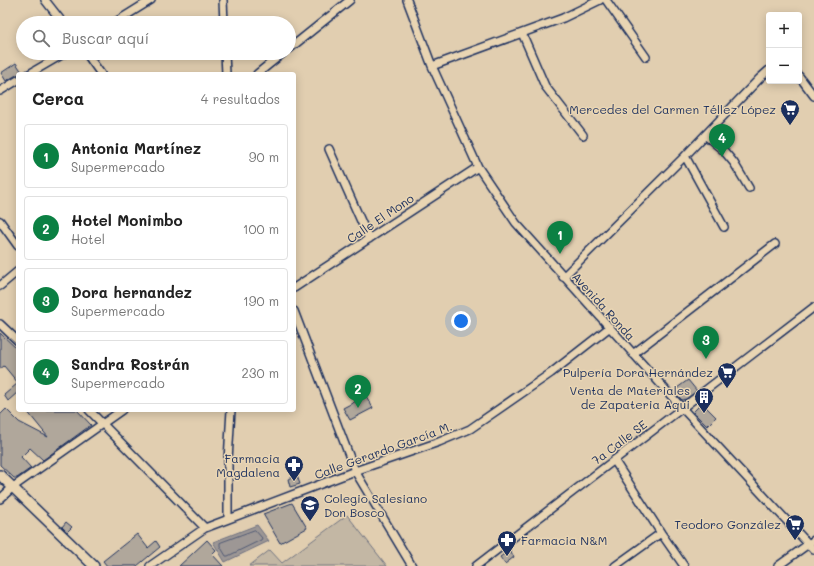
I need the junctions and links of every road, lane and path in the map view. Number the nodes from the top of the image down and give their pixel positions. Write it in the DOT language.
graph roads {
  1 [pos="44,0"];
  2 [pos="151,0"];
  3 [pos="223,0"];
  4 [pos="350,0"];
  5 [pos="407,0"];
  6 [pos="600,0"];
  7 [pos="606,0"];
  8 [pos="57,16"];
  9 [pos="125,16"];
  10 [pos="224,16"];
  11 [pos="522,33"];
  12 [pos="296,43"];
  13 [pos="646,57"];
  14 [pos="53,60"];
  15 [pos="91,60"];
  16 [pos="225,60"];
  17 [pos="274,60"];
  18 [pos="432,66"];
  19 [pos="32,72"];
  20 [pos="100,72"];
  21 [pos="226,72"];
  22 [pos="259,72"];
  23 [pos="766,73"];
  24 [pos="802,80"];
  25 [pos="16,81"];
  26 [pos="0,91"];
  27 [pos="814,96"];
  28 [pos="583,135"];
  29 [pos="705,135"];
  30 [pos="329,149"];
  31 [pos="685,156"];
  32 [pos="478,167"];
  33 [pos="749,188"];
  34 [pos="0,222"];
  35 [pos="724,227"];
  36 [pos="369,239"];
  37 [pos="16,243"];
  38 [pos="775,244"];
  39 [pos="16,273"];
  40 [pos="563,277"];
  41 [pos="0,286"];
  42 [pos="296,287"];
  43 [pos="814,307"];
  44 [pos="296,316"];
  45 [pos="0,324"];
  46 [pos="610,327"];
  47 [pos="16,339"];
  48 [pos="633,354"];
  49 [pos="682,408"];
  50 [pos="91,412"];
  51 [pos="119,412"];
  52 [pos="230,412"];
  53 [pos="103,424"];
  54 [pos="614,460"];
  55 [pos="355,471"];
  56 [pos="0,475"];
  57 [pos="13,487"];
  58 [pos="0,499"];
  59 [pos="228,519"];
  60 [pos="205,528"];
  61 [pos="661,533"];
  62 [pos="811,542"];
  63 [pos="814,550"];
  64 [pos="94,566"];
  65 [pos="150,566"];
  66 [pos="412,566"];
  67 [pos="476,566"];
  68 [pos="615,566"];
  69 [pos="684,566"];
  70 [pos="778,566"];
  1 -- 8 [label="street"];
  2 -- 9 [label="street"];
  3 -- 10 [label="street"];
  4 -- 12 [label="street"];
  5 -- 18 [label="street, Avenida Ronda"];
  6 -- 11 [label="street"];
  7 -- 13 [label="street"];
  11 -- 18 [label="street"];
  11 -- 28 [label="street"];
  14 -- 19 [label="street"];
  15 -- 20 [label="street"];
  16 -- 21 [label="street"];
  17 -- 22 [label="street"];
  18 -- 32 [label="street, Avenida Ronda"];
  23 -- 29 [label="street"];
  24 -- 27 [label="street"];
  25 -- 26 [label="street"];
  29 -- 31 [label="street"];
  29 -- 33 [label="street"];
  30 -- 36 [label="street"];
  31 -- 35 [label="street"];
  31 -- 40 [label="street"];
  32 -- 36 [label="street, Calle El Mono"];
  32 -- 40 [label="street, Avenida Ronda"];
  34 -- 37 [label="street"];
  36 -- 42 [label="street, Calle El Mono"];
  38 -- 48 [label="street"];
  39 -- 41 [label="street"];
  40 -- 46 [label="street, Avenida Ronda"];
  43 -- 49 [label="street, 7a Calle SE"];
  44 -- 55 [label="street"];
  45 -- 47 [label="street"];
  46 -- 48 [label="street, Avenida Ronda"];
  46 -- 55 [label="street, Calle Gerardo García M."];
  48 -- 49 [label="street, Avenida Ronda"];
  49 -- 54 [label="street, 7a Calle SE"];
  49 -- 62 [label="street, Avenida Ronda"];
  50 -- 53 [label="street"];
  51 -- 53 [label="street"];
  52 -- 59 [label="street"];
  53 -- 57 [label="street"];
  53 -- 60 [label="street"];
  54 -- 61 [label="street"];
  54 -- 67 [label="street, 7a Calle SE"];
  55 -- 59 [label="street, Calle Gerardo García M."];
  55 -- 66 [label="street"];
  56 -- 57 [label="street"];
  57 -- 58 [label="street"];
  57 -- 64 [label="street"];
  59 -- 60 [label="street, Calle Gerardo García M."];
  60 -- 65 [label="street, Calle Gerardo García M."];
  61 -- 68 [label="street"];
  61 -- 69 [label="street"];
  62 -- 63 [label="street, Avenida Ronda"];
  62 -- 70 [label="street"];
}
